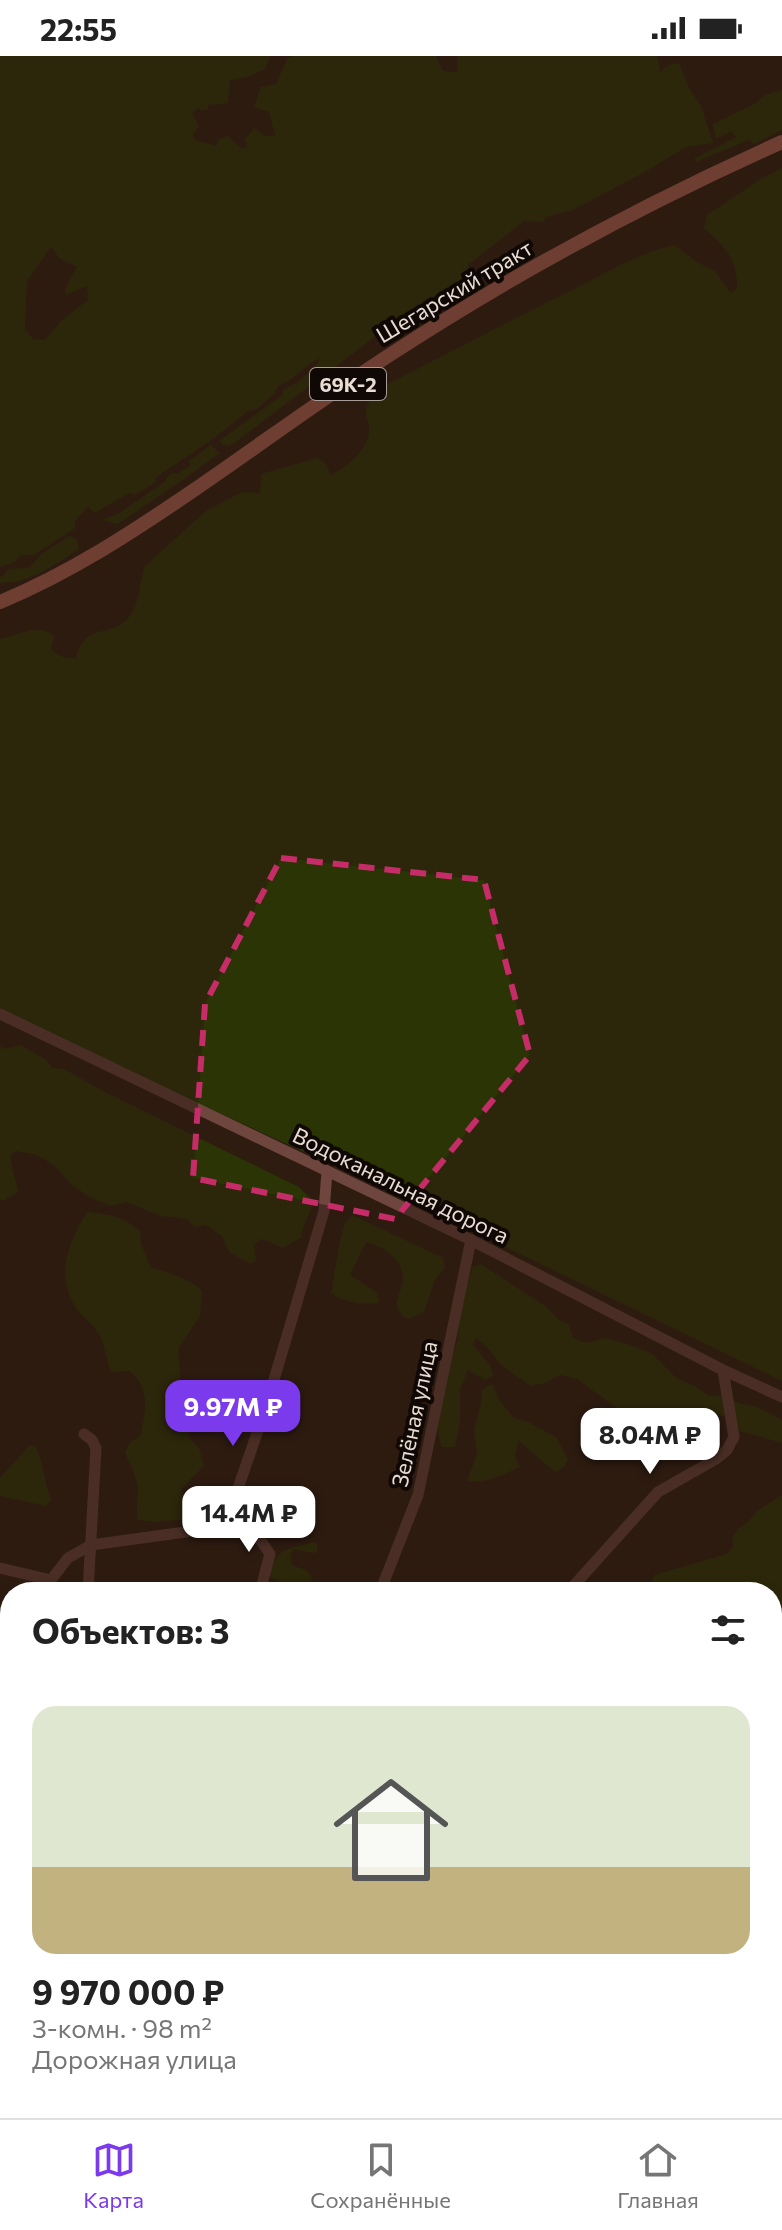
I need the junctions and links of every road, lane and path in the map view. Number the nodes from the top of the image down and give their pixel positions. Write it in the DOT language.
graph roads {
  1 [pos="782,142"];
  2 [pos="0,602"];
  3 [pos="0,1014"];
  4 [pos="327,1171"];
  5 [pos="471,1240"];
  6 [pos="723,1370"];
  7 [pos="782,1397"];
  8 [pos="84,1434"];
  9 [pos="227,1520"];
  10 [pos="91,1545"];
  11 [pos="0,1568"];
  12 [pos="40,1582"];
  13 [pos="53,1582"];
  14 [pos="89,1582"];
  15 [pos="263,1582"];
  16 [pos="384,1582"];
  17 [pos="577,1582"];
  1 -- 2 [label="main road, Шегарский тракт / 69К-2"];
  3 -- 4 [label="street, Водоканальная дорога"];
  4 -- 5 [label="street, Водоканальная дорога"];
  4 -- 9 [label="street"];
  5 -- 6 [label="street, Водоканальная дорога"];
  5 -- 16 [label="street, Зелёная улица"];
  6 -- 7 [label="street, Водоканальная дорога"];
  6 -- 17 [label="street"];
  8 -- 10 [label="street"];
  9 -- 10 [label="street"];
  9 -- 15 [label="street"];
  10 -- 13 [label="street"];
  10 -- 14 [label="street"];
  11 -- 12 [label="street"];
}
